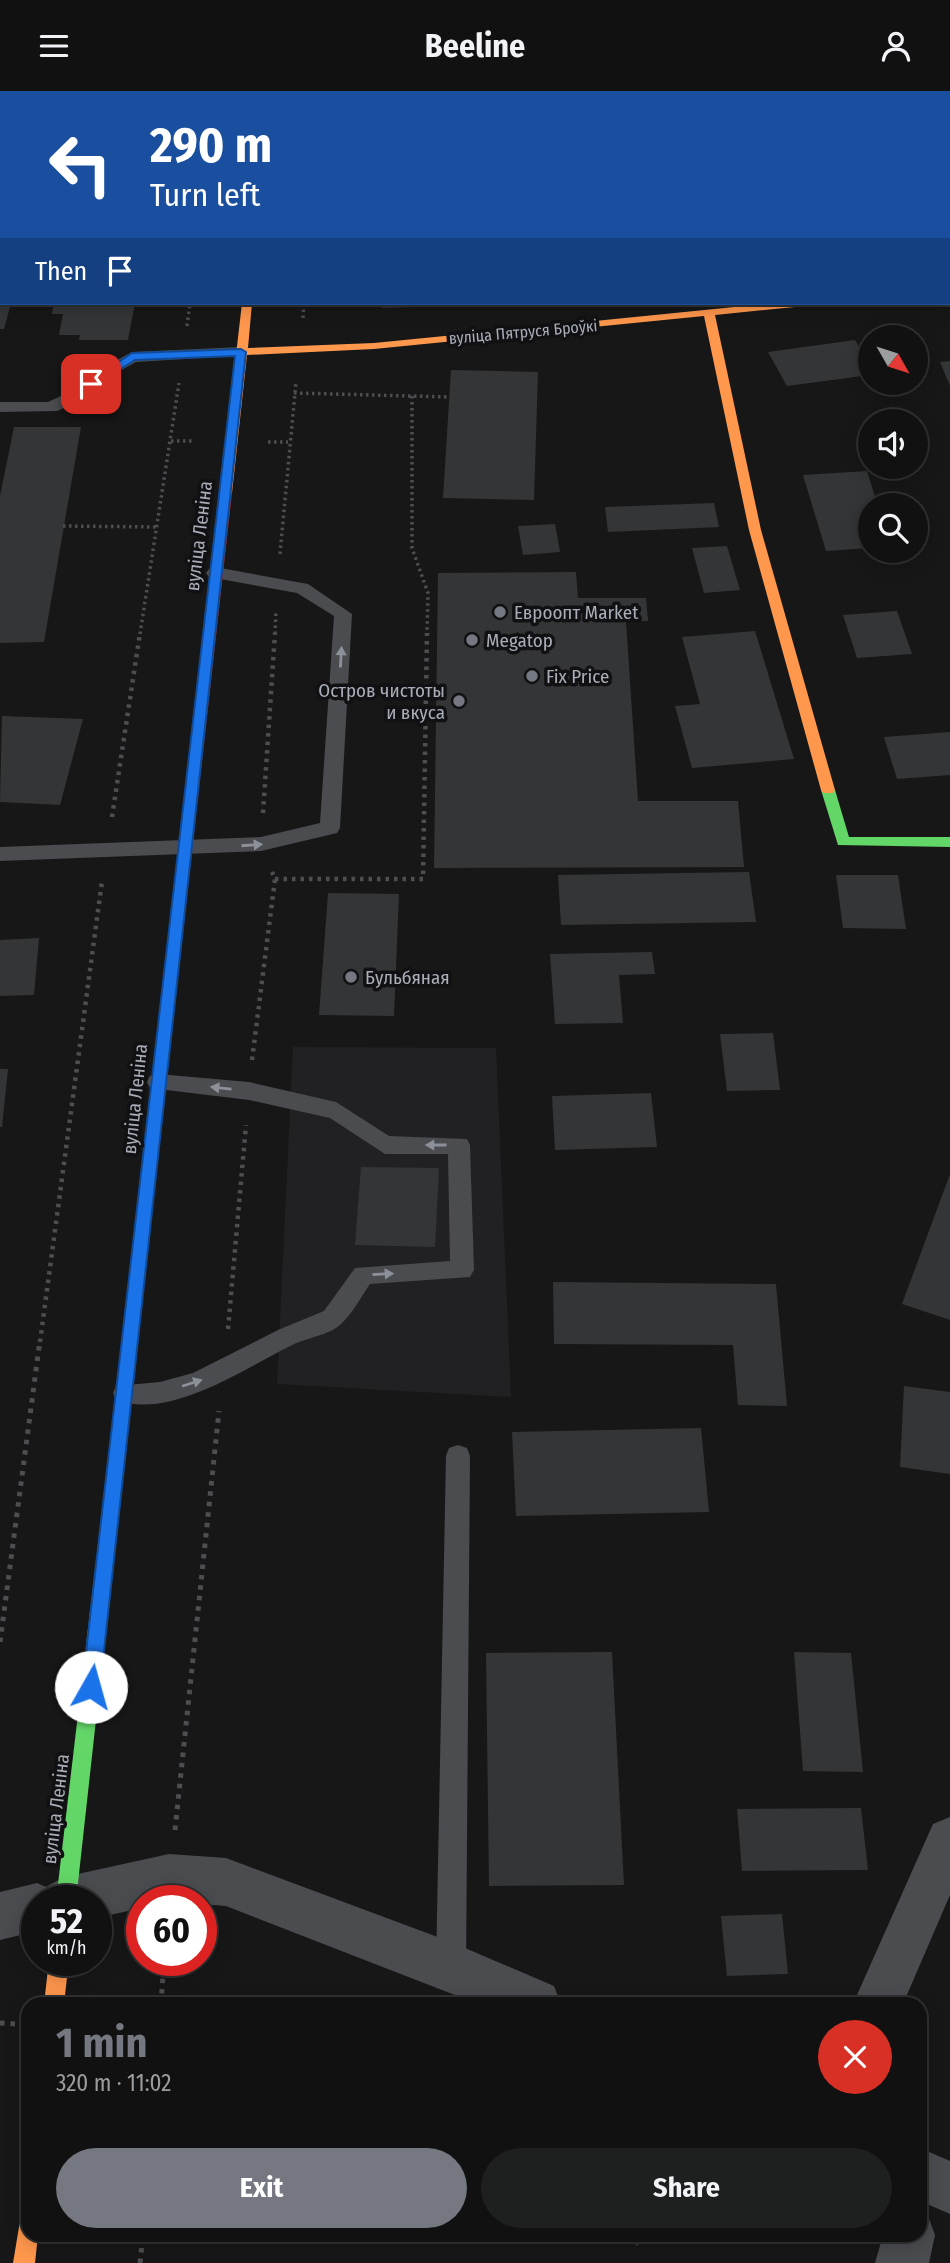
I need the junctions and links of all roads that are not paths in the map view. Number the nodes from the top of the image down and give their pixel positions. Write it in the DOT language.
graph roads {
  1 [pos="247,305"];
  2 [pos="789,305"];
  3 [pos="709,315"];
  4 [pos="241,352"];
  5 [pos="0,407"];
  6 [pos="215,573"];
  7 [pos="950,842"];
  8 [pos="183,848"];
  9 [pos="0,855"];
  10 [pos="158,1081"];
  11 [pos="125,1393"];
  12 [pos="458,1455"];
  13 [pos="950,1840"];
  14 [pos="67,1885"];
  15 [pos="112,1890"];
  16 [pos="21,1911"];
  17 [pos="0,1916"];
  18 [pos="451,1967"];
  19 [pos="57,1976"];
  20 [pos="55,1997"];
  21 [pos="520,1997"];
  22 [pos="881,1997"];
  23 [pos="26,2242"];
  24 [pos="907,2242"];
  25 [pos="24,2263"];
  26 [pos="902,2263"];
  1 -- 4 [label="main road, вуліца Леніна"];
  2 -- 3 [label="main road, вуліца Пятруся Броўкі"];
  3 -- 4 [label="main road, вуліца Пятруся Броўкі"];
  3 -- 7 [label="main road"];
  4 -- 5 [label="lane"];
  4 -- 6 [label="main road, вуліца Леніна"];
  6 -- 8 [label="main road, вуліца Леніна"];
  8 -- 6 [label="lane, one-way"];
  8 -- 9 [label="lane"];
  8 -- 10 [label="main road, вуліца Леніна"];
  10 -- 11 [label="main road, вуліца Леніна"];
  11 -- 10 [label="lane, one-way"];
  11 -- 14 [label="main road, вуліца Леніна"];
  12 -- 18 [label="lane"];
  13 -- 22 [label="street"];
  15 -- 18 [label="street"];
  16 -- 17 [label="street"];
  18 -- 21 [label="street"];
  19 -- 20 [label="main road"];
  23 -- 25 [label="main road"];
  24 -- 26 [label="street"];
}
